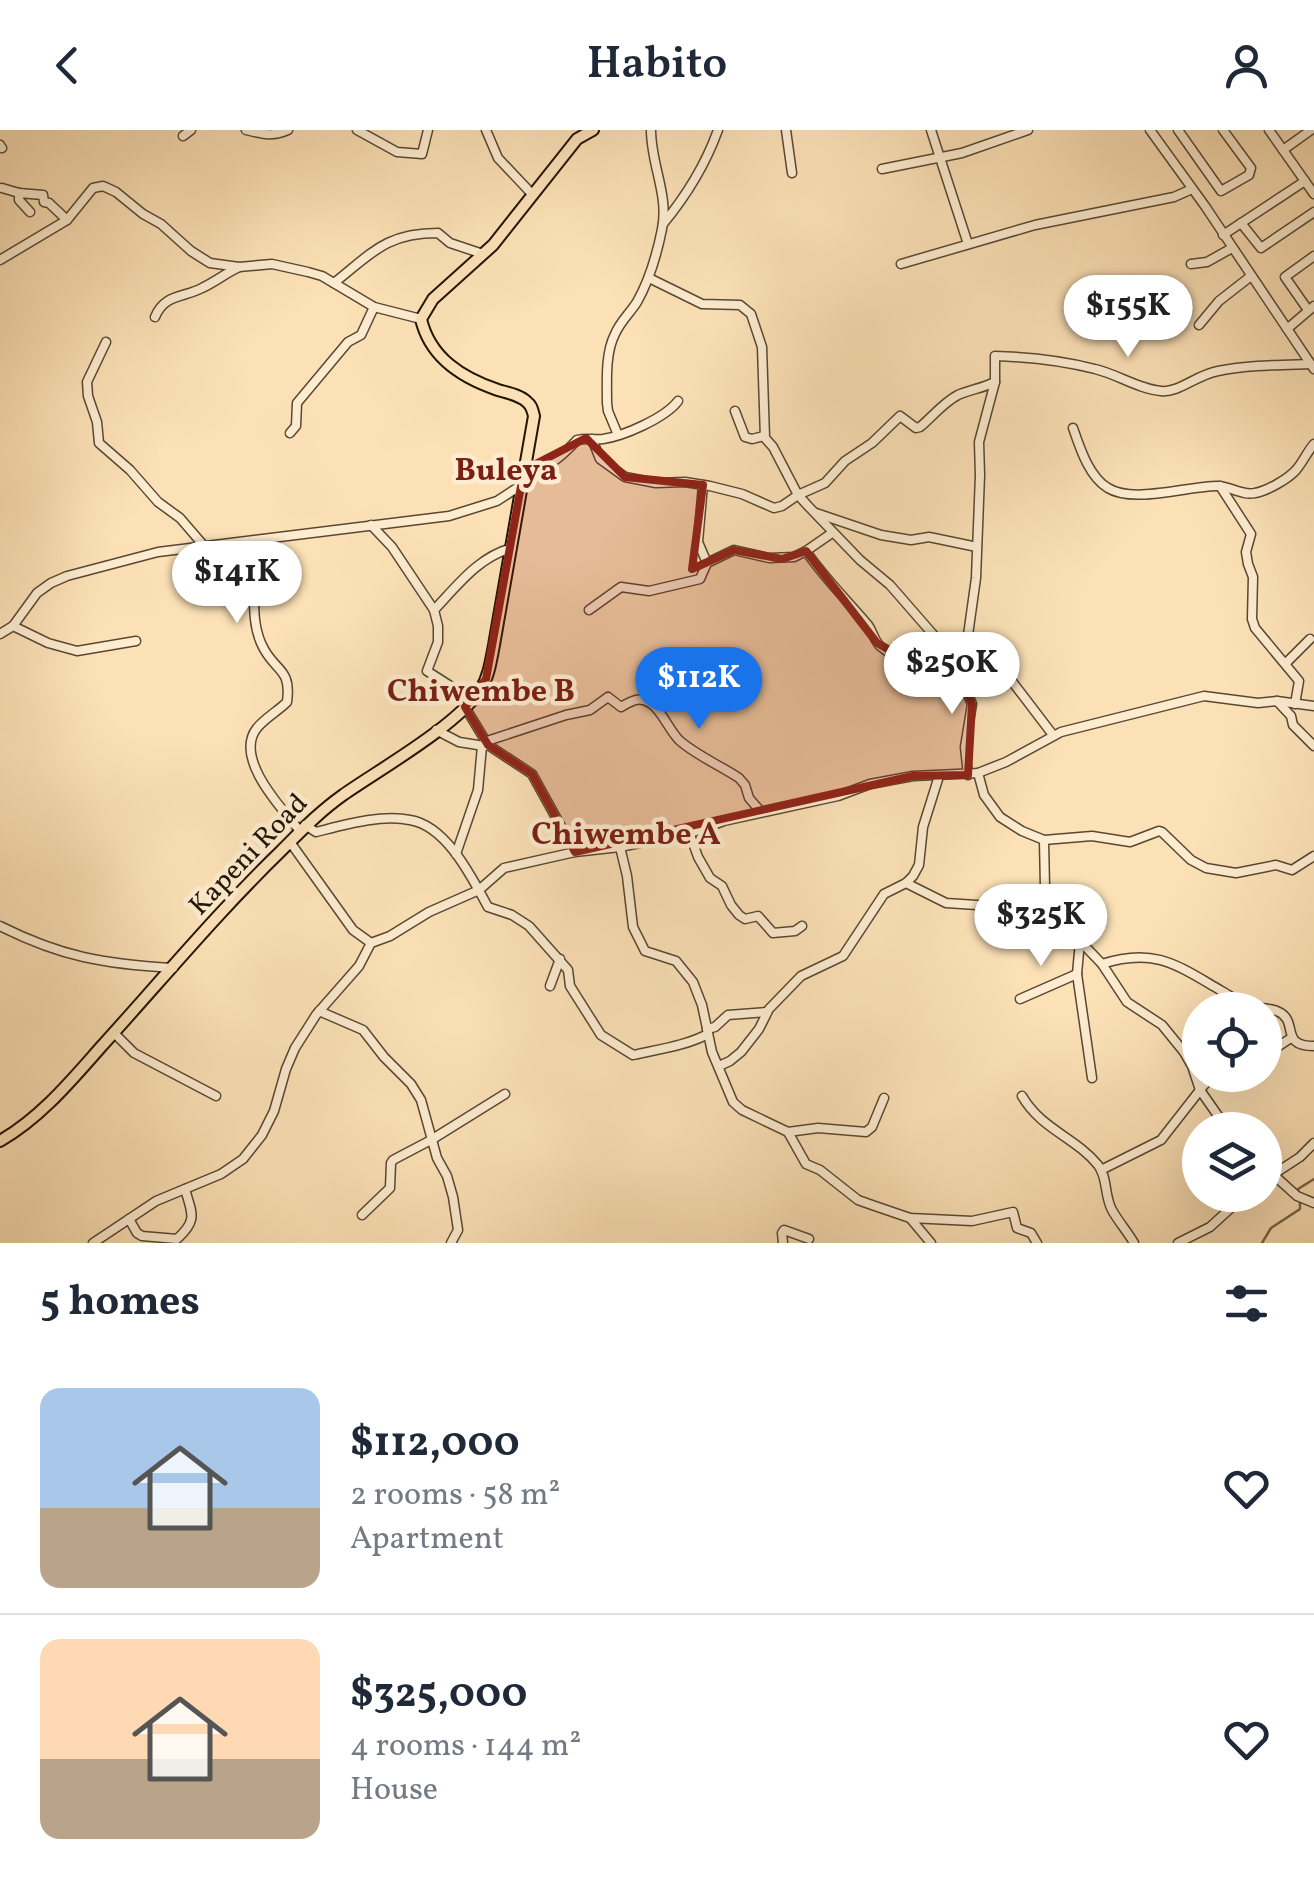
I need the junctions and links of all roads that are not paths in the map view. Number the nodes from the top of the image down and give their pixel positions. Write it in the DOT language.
graph roads {
  1 [pos="191,130"];
  2 [pos="246,130"];
  3 [pos="288,130"];
  4 [pos="357,130"];
  5 [pos="428,130"];
  6 [pos="486,130"];
  7 [pos="593,130"];
  8 [pos="651,130"];
  9 [pos="718,130"];
  10 [pos="786,130"];
  11 [pos="931,130"];
  12 [pos="1028,130"];
  13 [pos="1150,130"];
  14 [pos="1178,130"];
  15 [pos="1222,130"];
  16 [pos="1269,130"];
  17 [pos="1311,130"];
  18 [pos="575,134"];
  19 [pos="183,136"];
  20 [pos="1283,150"];
  21 [pos="940,159"];
  22 [pos="882,169"];
  23 [pos="792,173"];
  24 [pos="1305,181"];
  25 [pos="2,188"];
  26 [pos="1192,189"];
  27 [pos="19,193"];
  28 [pos="532,194"];
  29 [pos="1314,194"];
  30 [pos="30,212"];
  31 [pos="1314,212"];
  32 [pos="68,220"];
  33 [pos="1242,223"];
  34 [pos="664,224"];
  35 [pos="1223,234"];
  36 [pos="968,244"];
  37 [pos="1232,248"];
  38 [pos="483,254"];
  39 [pos="1314,256"];
  40 [pos="0,260"];
  41 [pos="901,264"];
  42 [pos="1191,264"];
  43 [pos="239,266"];
  44 [pos="1251,276"];
  45 [pos="649,278"];
  46 [pos="334,283"];
  47 [pos="374,306"];
  48 [pos="1311,308"];
  49 [pos="155,317"];
  50 [pos="420,319"];
  51 [pos="1199,325"];
  52 [pos="1287,329"];
  53 [pos="106,342"];
  54 [pos="1312,366"];
  55 [pos="995,382"];
  56 [pos="678,401"];
  57 [pos="735,411"];
  58 [pos="1073,428"];
  59 [pos="290,433"];
  60 [pos="618,435"];
  61 [pos="764,436"];
  62 [pos="592,439"];
  63 [pos="1314,444"];
  64 [pos="524,470"];
  65 [pos="523,484"];
  66 [pos="703,485"];
  67 [pos="1220,486"];
  68 [pos="798,494"];
  69 [pos="808,508"];
  70 [pos="371,525"];
  71 [pos="832,533"];
  72 [pos="222,546"];
  73 [pos="206,547"];
  74 [pos="977,547"];
  75 [pos="512,548"];
  76 [pos="806,551"];
  77 [pos="706,563"];
  78 [pos="434,610"];
  79 [pos="589,610"];
  80 [pos="13,626"];
  81 [pos="0,634"];
  82 [pos="1310,640"];
  83 [pos="136,641"];
  84 [pos="951,654"];
  85 [pos="974,659"];
  86 [pos="1286,663"];
  87 [pos="476,695"];
  88 [pos="1277,701"];
  89 [pos="1295,704"];
  90 [pos="1314,706"];
  91 [pos="465,707"];
  92 [pos="436,730"];
  93 [pos="1053,735"];
  94 [pos="486,744"];
  95 [pos="1314,746"];
  96 [pos="978,773"];
  97 [pos="968,775"];
  98 [pos="939,776"];
  99 [pos="761,812"];
  100 [pos="302,828"];
  101 [pos="689,832"];
  102 [pos="1044,840"];
  103 [pos="290,842"];
  104 [pos="620,847"];
  105 [pos="575,852"];
  106 [pos="456,854"];
  107 [pos="1314,856"];
  108 [pos="906,883"];
  109 [pos="479,890"];
  110 [pos="1048,900"];
  111 [pos="0,926"];
  112 [pos="802,926"];
  113 [pos="1080,941"];
  114 [pos="372,943"];
  115 [pos="560,960"];
  116 [pos="1102,964"];
  117 [pos="173,968"];
  118 [pos="1077,974"];
  119 [pos="550,986"];
  120 [pos="1020,999"];
  121 [pos="319,1011"];
  122 [pos="768,1012"];
  123 [pos="708,1032"];
  124 [pos="114,1033"];
  125 [pos="1291,1038"];
  126 [pos="1282,1044"];
  127 [pos="1314,1046"];
  128 [pos="1182,1050"];
  129 [pos="719,1066"];
  130 [pos="1092,1078"];
  131 [pos="1198,1092"];
  132 [pos="505,1094"];
  133 [pos="216,1096"];
  134 [pos="1022,1096"];
  135 [pos="884,1098"];
  136 [pos="788,1132"];
  137 [pos="431,1140"];
  138 [pos="0,1141"];
  139 [pos="1314,1143"];
  140 [pos="1282,1167"];
  141 [pos="1101,1170"];
  142 [pos="1282,1184"];
  143 [pos="185,1189"];
  144 [pos="1312,1201"];
  145 [pos="1226,1212"];
  146 [pos="362,1215"];
  147 [pos="910,1218"];
  148 [pos="129,1219"];
  149 [pos="809,1239"];
  150 [pos="177,1241"];
  151 [pos="93,1243"];
  152 [pos="450,1243"];
  153 [pos="782,1243"];
  154 [pos="931,1243"];
  155 [pos="1037,1243"];
  156 [pos="1134,1243"];
  157 [pos="1178,1243"];
  1 -- 19 [label="street"];
  2 -- 3 [label="street"];
  4 -- 5 [label="street"];
  6 -- 28 [label="street"];
  7 -- 18 [label="main road"];
  8 -- 34 [label="street"];
  9 -- 34 [label="street"];
  10 -- 23 [label="street"];
  11 -- 21 [label="street"];
  12 -- 21 [label="street"];
  13 -- 26 [label="street"];
  14 -- 15 [label="street"];
  16 -- 20 [label="street"];
  17 -- 20 [label="street"];
  18 -- 28 [label="main road"];
  20 -- 24 [label="street"];
  21 -- 22 [label="street"];
  21 -- 36 [label="street"];
  24 -- 29 [label="street"];
  24 -- 33 [label="street"];
  25 -- 27 [label="street"];
  26 -- 35 [label="street"];
  26 -- 36 [label="street"];
  27 -- 30 [label="street"];
  27 -- 32 [label="street"];
  28 -- 38 [label="main road"];
  31 -- 33 [label="street"];
  32 -- 40 [label="street"];
  32 -- 43 [label="street"];
  33 -- 35 [label="street"];
  34 -- 45 [label="street"];
  35 -- 37 [label="street"];
  36 -- 41 [label="street"];
  37 -- 42 [label="street"];
  37 -- 44 [label="street"];
  38 -- 46 [label="street"];
  38 -- 50 [label="main road"];
  39 -- 48 [label="street"];
  43 -- 46 [label="street"];
  43 -- 49 [label="street"];
  44 -- 51 [label="street"];
  44 -- 52 [label="street"];
  45 -- 60 [label="street"];
  45 -- 61 [label="street"];
  46 -- 47 [label="street"];
  47 -- 50 [label="street"];
  47 -- 59 [label="street"];
  48 -- 52 [label="street"];
  50 -- 64 [label="main road, Kapeni Road"];
  52 -- 54 [label="street"];
  53 -- 73 [label="street"];
  54 -- 55 [label="street"];
  55 -- 68 [label="street"];
  55 -- 74 [label="street"];
  56 -- 60 [label="street"];
  57 -- 61 [label="street"];
  58 -- 67 [label="street"];
  60 -- 62 [label="street"];
  61 -- 68 [label="street"];
  62 -- 64 [label="street"];
  62 -- 66 [label="street"];
  63 -- 67 [label="street"];
  64 -- 65 [label="main road, Kapeni Road"];
  65 -- 70 [label="street"];
  65 -- 75 [label="main road, Kapeni Road"];
  66 -- 68 [label="street"];
  66 -- 77 [label="street"];
  67 -- 86 [label="street"];
  68 -- 69 [label="street"];
  69 -- 71 [label="street"];
  69 -- 74 [label="street"];
  70 -- 72 [label="street"];
  70 -- 78 [label="street"];
  71 -- 76 [label="street"];
  71 -- 84 [label="street"];
  72 -- 73 [label="street"];
  72 -- 100 [label="street"];
  73 -- 80 [label="street"];
  74 -- 85 [label="street"];
  75 -- 78 [label="street"];
  75 -- 87 [label="main road, Kapeni Road"];
  76 -- 77 [label="street"];
  76 -- 84 [label="street"];
  77 -- 79 [label="street"];
  78 -- 87 [label="street"];
  80 -- 81 [label="street"];
  80 -- 83 [label="street"];
  82 -- 86 [label="street"];
  84 -- 85 [label="street"];
  84 -- 97 [label="street"];
  85 -- 93 [label="street"];
  86 -- 89 [label="street"];
  87 -- 91 [label="main road, Kapeni Road"];
  88 -- 89 [label="street"];
  88 -- 93 [label="street"];
  88 -- 95 [label="street"];
  89 -- 90 [label="street"];
  91 -- 92 [label="main road, Kapeni Road"];
  91 -- 94 [label="street"];
  92 -- 94 [label="street"];
  92 -- 100 [label="main road, Kapeni Road"];
  93 -- 96 [label="street"];
  94 -- 99 [label="street"];
  94 -- 105 [label="street"];
  94 -- 106 [label="street"];
  96 -- 97 [label="street"];
  96 -- 102 [label="street"];
  97 -- 98 [label="street"];
  98 -- 99 [label="street"];
  98 -- 108 [label="street"];
  99 -- 101 [label="street"];
  100 -- 103 [label="main road, Kapeni Road"];
  100 -- 106 [label="street"];
  101 -- 104 [label="street"];
  101 -- 112 [label="street"];
  102 -- 107 [label="street"];
  102 -- 110 [label="street"];
  103 -- 114 [label="street"];
  103 -- 117 [label="main road, Kapeni Road"];
  104 -- 105 [label="street"];
  104 -- 123 [label="street"];
  105 -- 109 [label="street"];
  106 -- 109 [label="street"];
  108 -- 110 [label="street"];
  108 -- 122 [label="street"];
  109 -- 114 [label="street"];
  109 -- 115 [label="street"];
  110 -- 113 [label="street"];
  111 -- 117 [label="street"];
  113 -- 116 [label="street"];
  113 -- 118 [label="street"];
  114 -- 121 [label="street"];
  115 -- 119 [label="street"];
  115 -- 123 [label="street"];
  116 -- 125 [label="street"];
  116 -- 128 [label="street"];
  117 -- 124 [label="main road, Kapeni Road"];
  118 -- 120 [label="street"];
  118 -- 130 [label="street"];
  121 -- 137 [label="street"];
  121 -- 143 [label="street"];
  122 -- 123 [label="street"];
  122 -- 129 [label="street"];
  123 -- 129 [label="street"];
  124 -- 133 [label="street"];
  124 -- 138 [label="main road, Kapeni Road"];
  125 -- 126 [label="street"];
  125 -- 127 [label="street"];
  129 -- 136 [label="street"];
  131 -- 141 [label="street"];
  132 -- 137 [label="street"];
  134 -- 141 [label="street"];
  135 -- 136 [label="street"];
  136 -- 147 [label="street"];
  137 -- 146 [label="street"];
  137 -- 152 [label="street"];
  139 -- 140 [label="street"];
  141 -- 156 [label="street"];
  142 -- 144 [label="street"];
  143 -- 148 [label="street"];
  143 -- 150 [label="street"];
  145 -- 157 [label="street"];
  147 -- 154 [label="street"];
  147 -- 155 [label="street"];
  148 -- 150 [label="street"];
  148 -- 151 [label="street"];
  149 -- 153 [label="street"];
}
